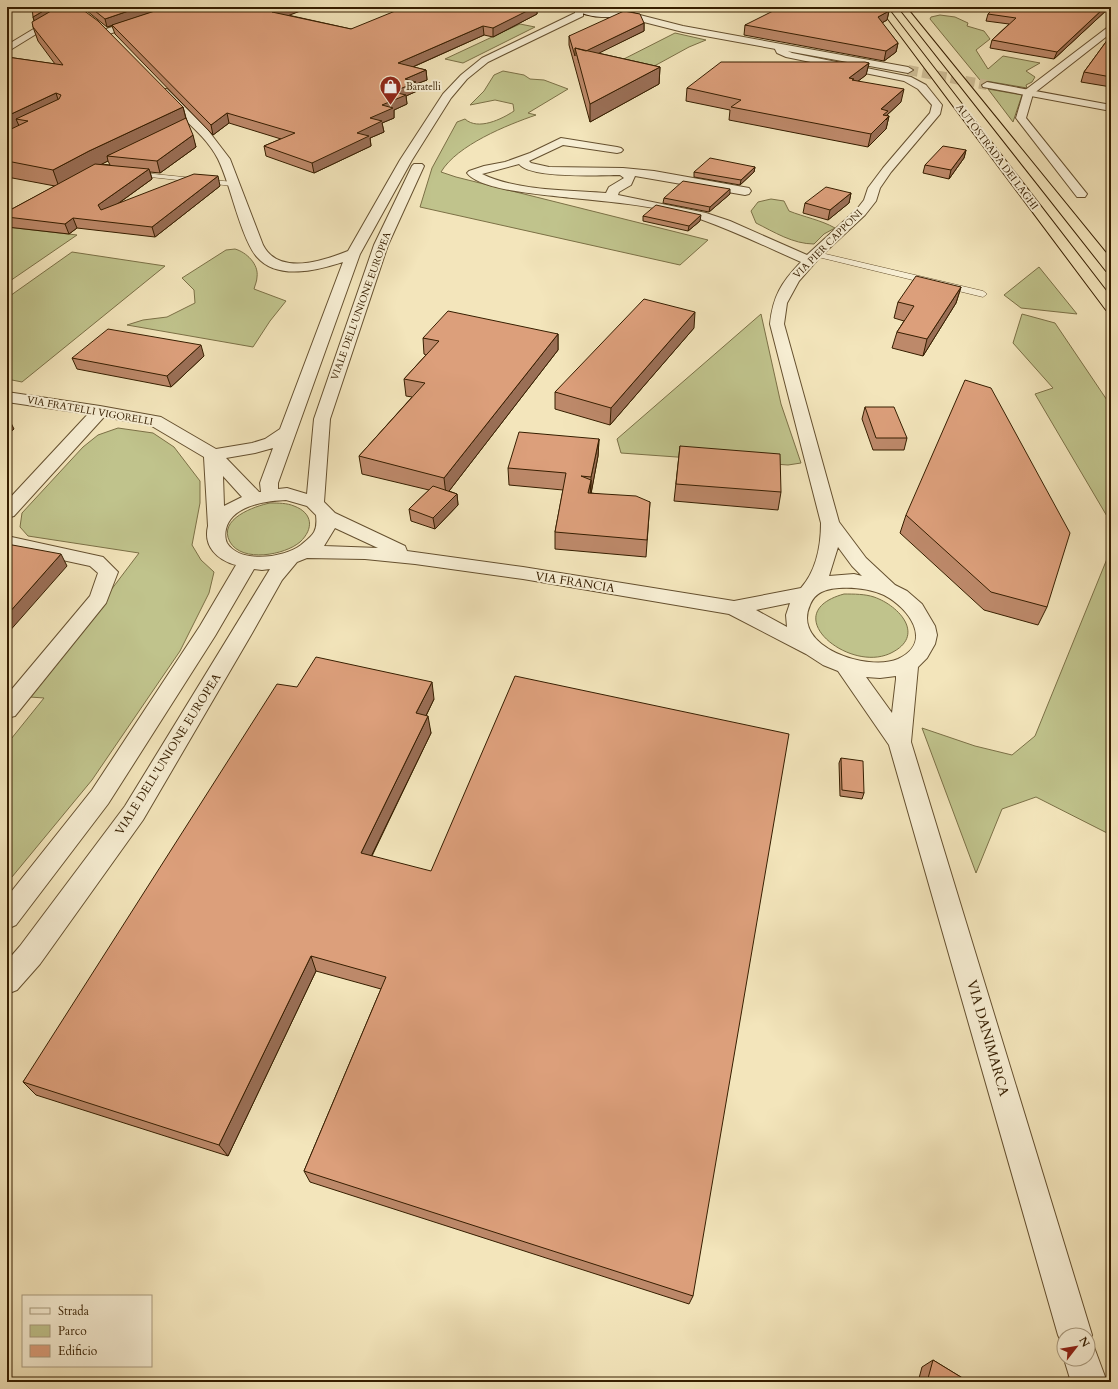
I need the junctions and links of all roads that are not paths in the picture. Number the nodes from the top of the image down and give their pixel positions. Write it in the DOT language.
graph roads {
  1 [pos="182,7"];
  2 [pos="636,7"];
  3 [pos="883,7"];
  4 [pos="902,7"];
  5 [pos="75,8"];
  6 [pos="578,8"];
  7 [pos="599,14"];
  8 [pos="617,14"];
  9 [pos="85,16"];
  10 [pos="95,24"];
  11 [pos="1111,30"];
  12 [pos="106,32"];
  13 [pos="702,32"];
  14 [pos="115,41"];
  15 [pos="779,47"];
  16 [pos="7,49"];
  17 [pos="908,70"];
  18 [pos="157,85"];
  19 [pos="987,85"];
  20 [pos="473,86"];
  21 [pos="1028,93"];
  22 [pos="1111,108"];
  23 [pos="617,150"];
  24 [pos="425,154"];
  25 [pos="522,160"];
  26 [pos="622,172"];
  27 [pos="127,173"];
  28 [pos="233,184"];
  29 [pos="745,191"];
  30 [pos="1081,194"];
  31 [pos="612,198"];
  32 [pos="353,254"];
  33 [pos="814,257"];
  34 [pos="309,267"];
  35 [pos="1111,268"];
  36 [pos="342,282"];
  37 [pos="983,294"];
  38 [pos="1111,307"];
  39 [pos="7,397"];
  40 [pos="100,411"];
  41 [pos="287,432"];
  42 [pos="213,455"];
  43 [pos="262,496"];
  44 [pos="315,502"];
  45 [pos="7,512"];
  46 [pos="327,517"];
  47 [pos="830,523"];
  48 [pos="217,525"];
  49 [pos="7,542"];
  50 [pos="298,556"];
  51 [pos="415,558"];
  52 [pos="247,563"];
  53 [pos="811,590"];
  54 [pos="892,591"];
  55 [pos="734,608"];
  56 [pos="811,648"];
  57 [pos="907,663"];
  58 [pos="847,667"];
  59 [pos="7,710"];
  60 [pos="900,742"];
  61 [pos="7,917"];
  62 [pos="7,981"];
  63 [pos="1073,1327"];
  64 [pos="1084,1367"];
  65 [pos="1089,1382"];
  1 -- 12 [label="street"];
  2 -- 8 [label="street"];
  2 -- 13 [label="street, VIA PIER CAPPONI"];
  3 -- 38 [label="highway, AUTOSTRADA DEI LAGHI"];
  4 -- 35 [label="highway, AUTOSTRADA DEI LAGHI"];
  5 -- 9 [label="street"];
  5 -- 16 [label="street"];
  6 -- 7 [label="street"];
  6 -- 32 [label="street, VIALE DELL'UNIONE EUROPEA"];
  7 -- 8 [label="street"];
  7 -- 20 [label="street"];
  8 -- 13 [label="street, VIA PIER CAPPONI"];
  10 -- 12 [label="street"];
  11 -- 21 [label="street"];
  12 -- 14 [label="street"];
  13 -- 15 [label="street, VIA PIER CAPPONI"];
  15 -- 17 [label="street, VIA PIER CAPPONI"];
  15 -- 33 [label="street, VIA PIER CAPPONI"];
  18 -- 28 [label="street"];
  19 -- 21 [label="street"];
  21 -- 22 [label="street"];
  21 -- 30 [label="street"];
  23 -- 25 [label="street"];
  24 -- 44 [label="street, VIALE DELL'UNIONE EUROPEA"];
  25 -- 26 [label="street"];
  25 -- 31 [label="street"];
  26 -- 29 [label="street"];
  26 -- 31 [label="street"];
  27 -- 28 [label="lane"];
  28 -- 34 [label="street"];
  31 -- 33 [label="street"];
  32 -- 34 [label="street"];
  32 -- 36 [label="street, VIALE DELL'UNIONE EUROPEA"];
  33 -- 37 [label="lane"];
  33 -- 47 [label="street, VIA PIER CAPPONI"];
  34 -- 36 [label="street"];
  36 -- 41 [label="street, VIALE DELL'UNIONE EUROPEA"];
  39 -- 40 [label="street, VIA FRATELLI VIGORELLI"];
  40 -- 42 [label="street, VIA FRATELLI VIGORELLI"];
  40 -- 45 [label="street"];
  41 -- 42 [label="street"];
  41 -- 43 [label="street, VIALE DELL'UNIONE EUROPEA"];
  42 -- 43 [label="street, VIA FRATELLI VIGORELLI"];
  42 -- 48 [label="street"];
  43 -- 44 [label="street"];
  43 -- 48 [label="street"];
  44 -- 46 [label="street"];
  46 -- 50 [label="street, VIALE DELL'UNIONE EUROPEA"];
  46 -- 51 [label="street, VIA FRANCIA"];
  47 -- 53 [label="street, VIA PIER CAPPONI"];
  47 -- 54 [label="street, VIA PIER CAPPONI"];
  48 -- 52 [label="street"];
  49 -- 59 [label="street"];
  50 -- 51 [label="street, VIA FRANCIA"];
  50 -- 52 [label="street"];
  50 -- 62 [label="street, VIALE DELL'UNIONE EUROPEA"];
  51 -- 55 [label="street, VIA FRANCIA"];
  52 -- 61 [label="street"];
  53 -- 54 [label="street, VIA PIER CAPPONI"];
  53 -- 55 [label="street, VIA FRANCIA"];
  53 -- 56 [label="street, VIA PIER CAPPONI"];
  54 -- 57 [label="street, VIA PIER CAPPONI"];
  55 -- 56 [label="street, VIA FRANCIA"];
  56 -- 58 [label="street, VIA PIER CAPPONI"];
  57 -- 58 [label="street, VIA PIER CAPPONI"];
  57 -- 60 [label="street, VIA DANIMARCA"];
  58 -- 60 [label="street, VIA DANIMARCA"];
  60 -- 63 [label="street, VIA DANIMARCA"];
  64 -- 65 [label="street"];
}
